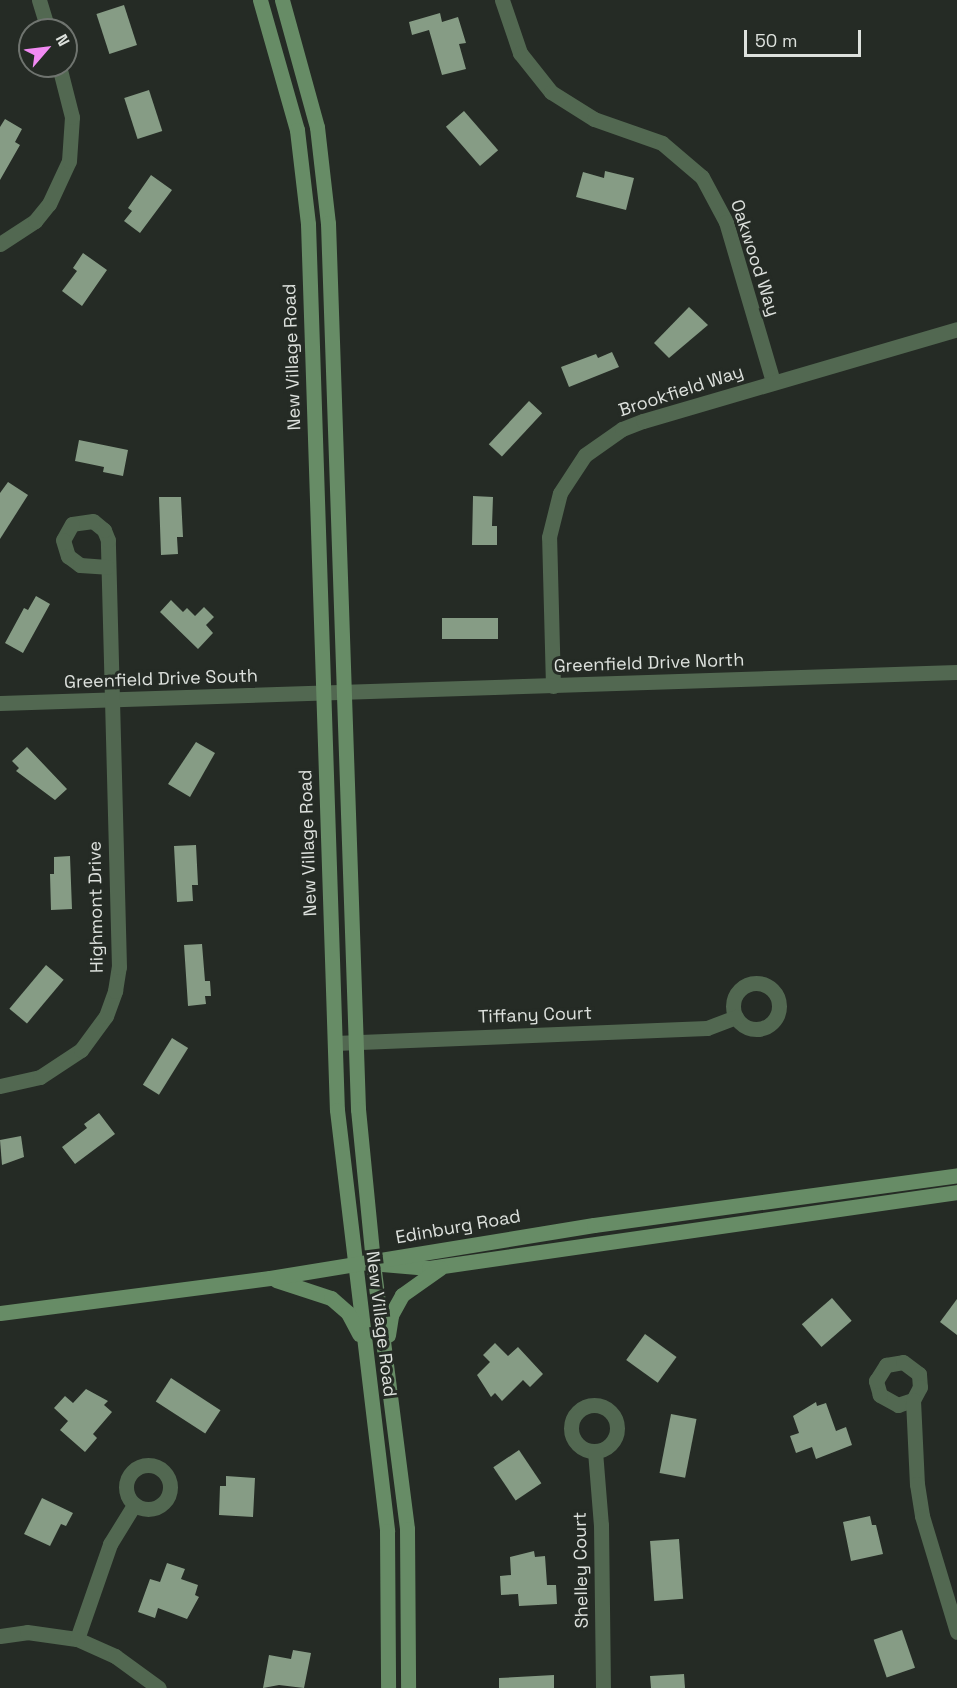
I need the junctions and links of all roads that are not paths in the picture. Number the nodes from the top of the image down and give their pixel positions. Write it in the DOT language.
graph roads {
  1 [pos="39,0"];
  2 [pos="260,0"];
  3 [pos="282,0"];
  4 [pos="502,0"];
  5 [pos="44,18"];
  6 [pos="62,78"];
  7 [pos="0,244"];
  8 [pos="957,328"];
  9 [pos="773,382"];
  10 [pos="107,567"];
  11 [pos="957,672"];
  12 [pos="553,686"];
  13 [pos="322,693"];
  14 [pos="343,693"];
  15 [pos="110,700"];
  16 [pos="0,703"];
  17 [pos="736,1017"];
  18 [pos="355,1042"];
  19 [pos="335,1043"];
  20 [pos="0,1086"];
  21 [pos="957,1175"];
  22 [pos="957,1192"];
  23 [pos="373,1263"];
  24 [pos="353,1266"];
  25 [pos="442,1267"];
  26 [pos="270,1278"];
  27 [pos="0,1313"];
  28 [pos="364,1348"];
  29 [pos="385,1350"];
  30 [pos="913,1400"];
  31 [pos="594,1451"];
  32 [pos="134,1505"];
  33 [pos="957,1632"];
  34 [pos="0,1636"];
  35 [pos="77,1639"];
  36 [pos="159,1688"];
  37 [pos="388,1688"];
  38 [pos="408,1688"];
  39 [pos="603,1688"];
  1 -- 5 [label="street"];
  2 -- 13 [label="main road, New Village Road"];
  3 -- 14 [label="main road, New Village Road"];
  4 -- 9 [label="street, Oakwood Way"];
  6 -- 7 [label="street"];
  8 -- 9 [label="street, Brookfield Way"];
  9 -- 12 [label="street, Brookfield Way"];
  10 -- 15 [label="street, Highmont Drive"];
  11 -- 12 [label="street, Greenfield Drive North"];
  12 -- 14 [label="street, Greenfield Drive North"];
  13 -- 14 [label="street, Greenfield Drive North"];
  13 -- 15 [label="street, Greenfield Drive South"];
  13 -- 19 [label="main road, New Village Road"];
  14 -- 18 [label="main road, New Village Road"];
  15 -- 16 [label="street, Greenfield Drive South"];
  15 -- 20 [label="street, Highmont Drive"];
  17 -- 18 [label="street, Tiffany Court"];
  18 -- 19 [label="street, Tiffany Court"];
  18 -- 23 [label="main road, New Village Road"];
  19 -- 24 [label="main road, New Village Road"];
  21 -- 23 [label="main road, Edinburg Road"];
  22 -- 25 [label="main road, Edinburg Road"];
  23 -- 24 [label="main road"];
  23 -- 25 [label="main road, Edinburg Road"];
  23 -- 29 [label="main road, New Village Road"];
  24 -- 26 [label="main road"];
  24 -- 28 [label="main road, New Village Road"];
  25 -- 29 [label="main road"];
  26 -- 27 [label="main road"];
  26 -- 28 [label="main road"];
  28 -- 37 [label="main road, New Village Road"];
  29 -- 38 [label="main road, New Village Road"];
  30 -- 33 [label="street"];
  31 -- 39 [label="street, Shelley Court"];
  32 -- 35 [label="street"];
  34 -- 35 [label="street"];
  35 -- 36 [label="street"];
}
